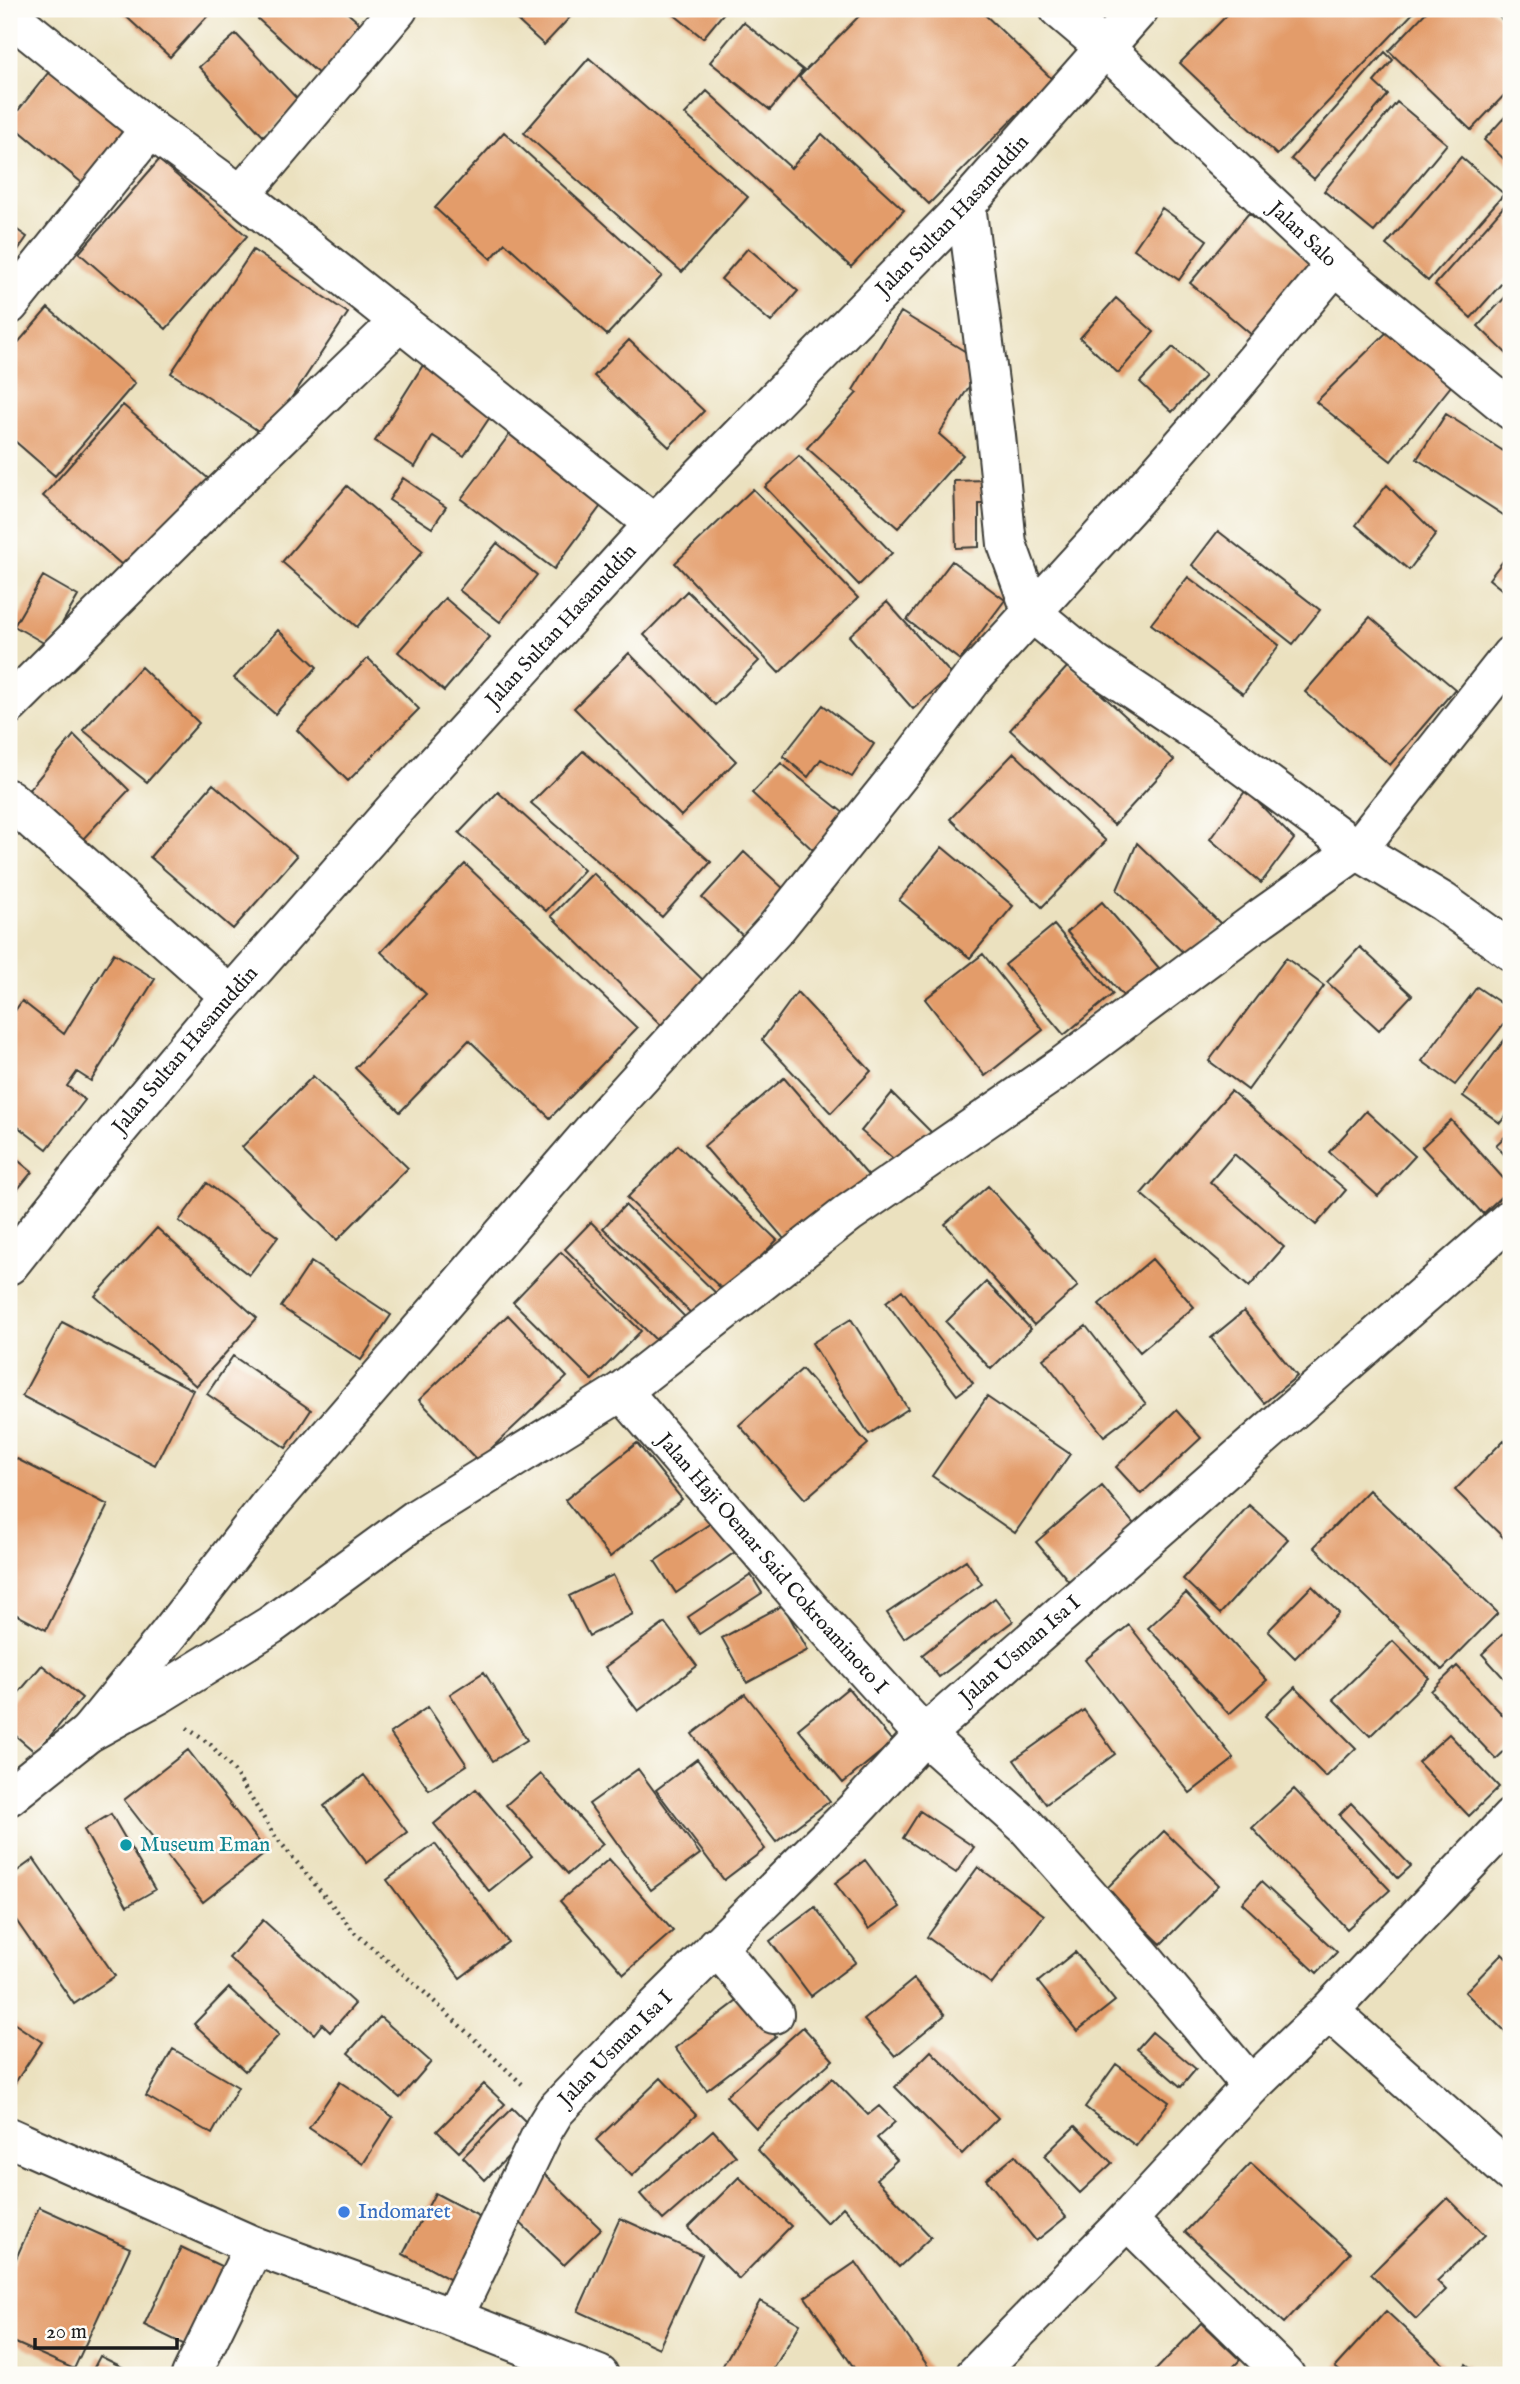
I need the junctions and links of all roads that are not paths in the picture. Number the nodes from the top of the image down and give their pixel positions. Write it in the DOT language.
graph roads {
  1 [pos="398,9"];
  2 [pos="1059,9"];
  3 [pos="1139,9"];
  4 [pos="9,15"];
  5 [pos="1104,47"];
  6 [pos="150,129"];
  7 [pos="241,195"];
  8 [pos="966,205"];
  9 [pos="1335,265"];
  10 [pos="9,305"];
  11 [pos="400,321"];
  12 [pos="1511,410"];
  13 [pos="654,524"];
  14 [pos="1032,614"];
  15 [pos="1511,655"];
  16 [pos="9,705"];
  17 [pos="9,799"];
  18 [pos="1357,850"];
  19 [pos="1511,951"];
  20 [pos="230,996"];
  21 [pos="1511,1218"];
  22 [pos="9,1265"];
  23 [pos="622,1391"];
  24 [pos="88,1733"];
  25 [pos="924,1735"];
  26 [pos="9,1796"];
  27 [pos="1511,1818"];
  28 [pos="716,1947"];
  29 [pos="1329,2011"];
  30 [pos="774,2014"];
  31 [pos="1251,2086"];
  32 [pos="9,2137"];
  33 [pos="1511,2173"];
  34 [pos="1126,2220"];
  35 [pos="254,2246"];
  36 [pos="453,2318"];
  37 [pos="191,2375"];
  38 [pos="599,2375"];
  39 [pos="975,2375"];
  40 [pos="1284,2375"];
  1 -- 7 [label="main road"];
  2 -- 5 [label="main road, Jalan Salo"];
  3 -- 5 [label="main road, Jalan Sultan Hasanuddin"];
  4 -- 6 [label="main road"];
  5 -- 8 [label="main road, Jalan Sultan Hasanuddin"];
  5 -- 9 [label="main road, Jalan Salo"];
  6 -- 7 [label="main road"];
  6 -- 10 [label="main road"];
  7 -- 11 [label="main road"];
  8 -- 13 [label="main road, Jalan Sultan Hasanuddin"];
  8 -- 14 [label="main road"];
  9 -- 12 [label="main road, Jalan Salo"];
  9 -- 14 [label="main road"];
  11 -- 13 [label="main road"];
  11 -- 16 [label="main road"];
  13 -- 20 [label="main road, Jalan Sultan Hasanuddin"];
  14 -- 18 [label="main road"];
  14 -- 24 [label="main road"];
  15 -- 18 [label="main road"];
  17 -- 20 [label="main road"];
  18 -- 19 [label="main road"];
  18 -- 23 [label="main road"];
  20 -- 22 [label="main road, Jalan Sultan Hasanuddin"];
  21 -- 25 [label="main road, Jalan Usman Isa I"];
  23 -- 24 [label="main road"];
  23 -- 25 [label="main road, Jalan Haji Oemar Said Cokroaminoto I"];
  24 -- 26 [label="main road"];
  25 -- 28 [label="main road, Jalan Usman Isa I"];
  25 -- 31 [label="main road, Jalan Haji Oemar Said Cokroaminoto I"];
  27 -- 29 [label="main road"];
  28 -- 30 [label="main road"];
  28 -- 36 [label="main road, Jalan Usman Isa I"];
  29 -- 31 [label="main road"];
  29 -- 33 [label="main road"];
  31 -- 34 [label="main road"];
  32 -- 35 [label="main road"];
  34 -- 39 [label="main road"];
  34 -- 40 [label="main road"];
  35 -- 36 [label="main road"];
  35 -- 37 [label="main road"];
  36 -- 38 [label="main road"];
}
